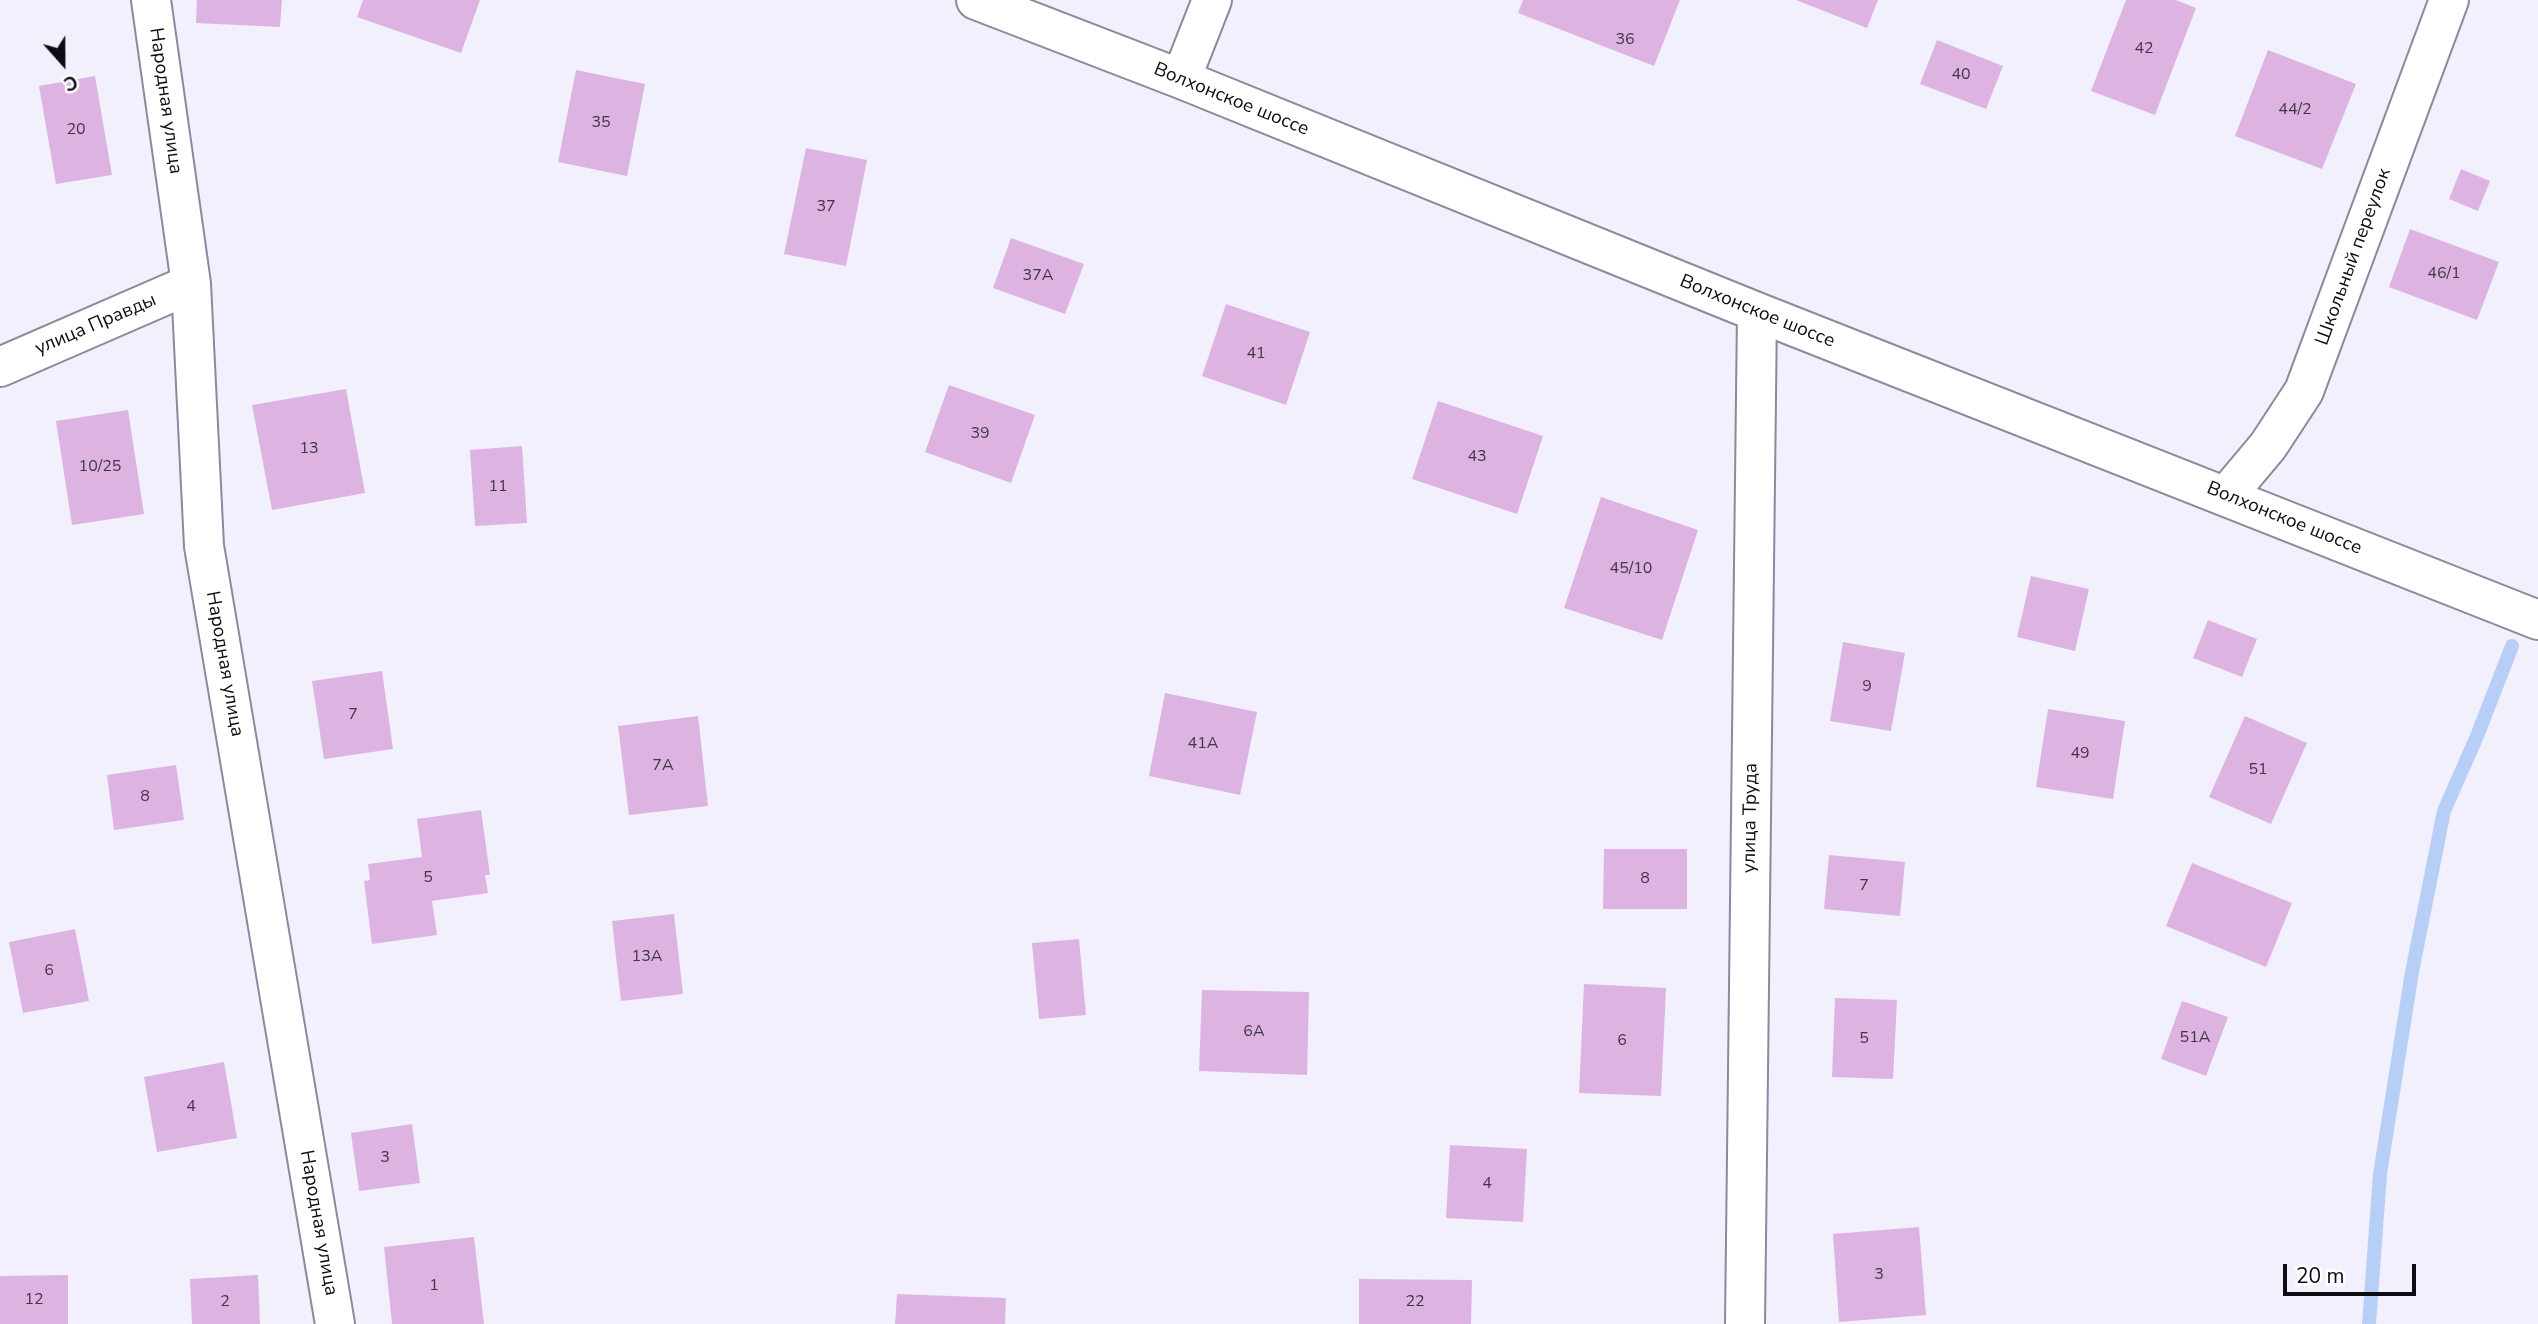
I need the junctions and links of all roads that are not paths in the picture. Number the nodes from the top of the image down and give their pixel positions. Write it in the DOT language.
graph roads {
  1 [pos="151,0"];
  2 [pos="976,0"];
  3 [pos="1212,0"];
  4 [pos="2449,0"];
  5 [pos="1181,79"];
  6 [pos="191,284"];
  7 [pos="1757,312"];
  8 [pos="0,367"];
  9 [pos="2226,496"];
  10 [pos="2538,620"];
  11 [pos="335,1324"];
  12 [pos="1745,1324"];
  1 -- 6 [label="street, Народная улица"];
  2 -- 5 [label="street, Волхонское шоссе"];
  3 -- 5 [label="street"];
  4 -- 9 [label="street, Школьный переулок"];
  5 -- 7 [label="street, Волхонское шоссе"];
  6 -- 8 [label="street, улица Правды"];
  6 -- 11 [label="street, Народная улица"];
  7 -- 9 [label="street, Волхонское шоссе"];
  7 -- 12 [label="street, улица Труда"];
  9 -- 10 [label="street, Волхонское шоссе"];
}
